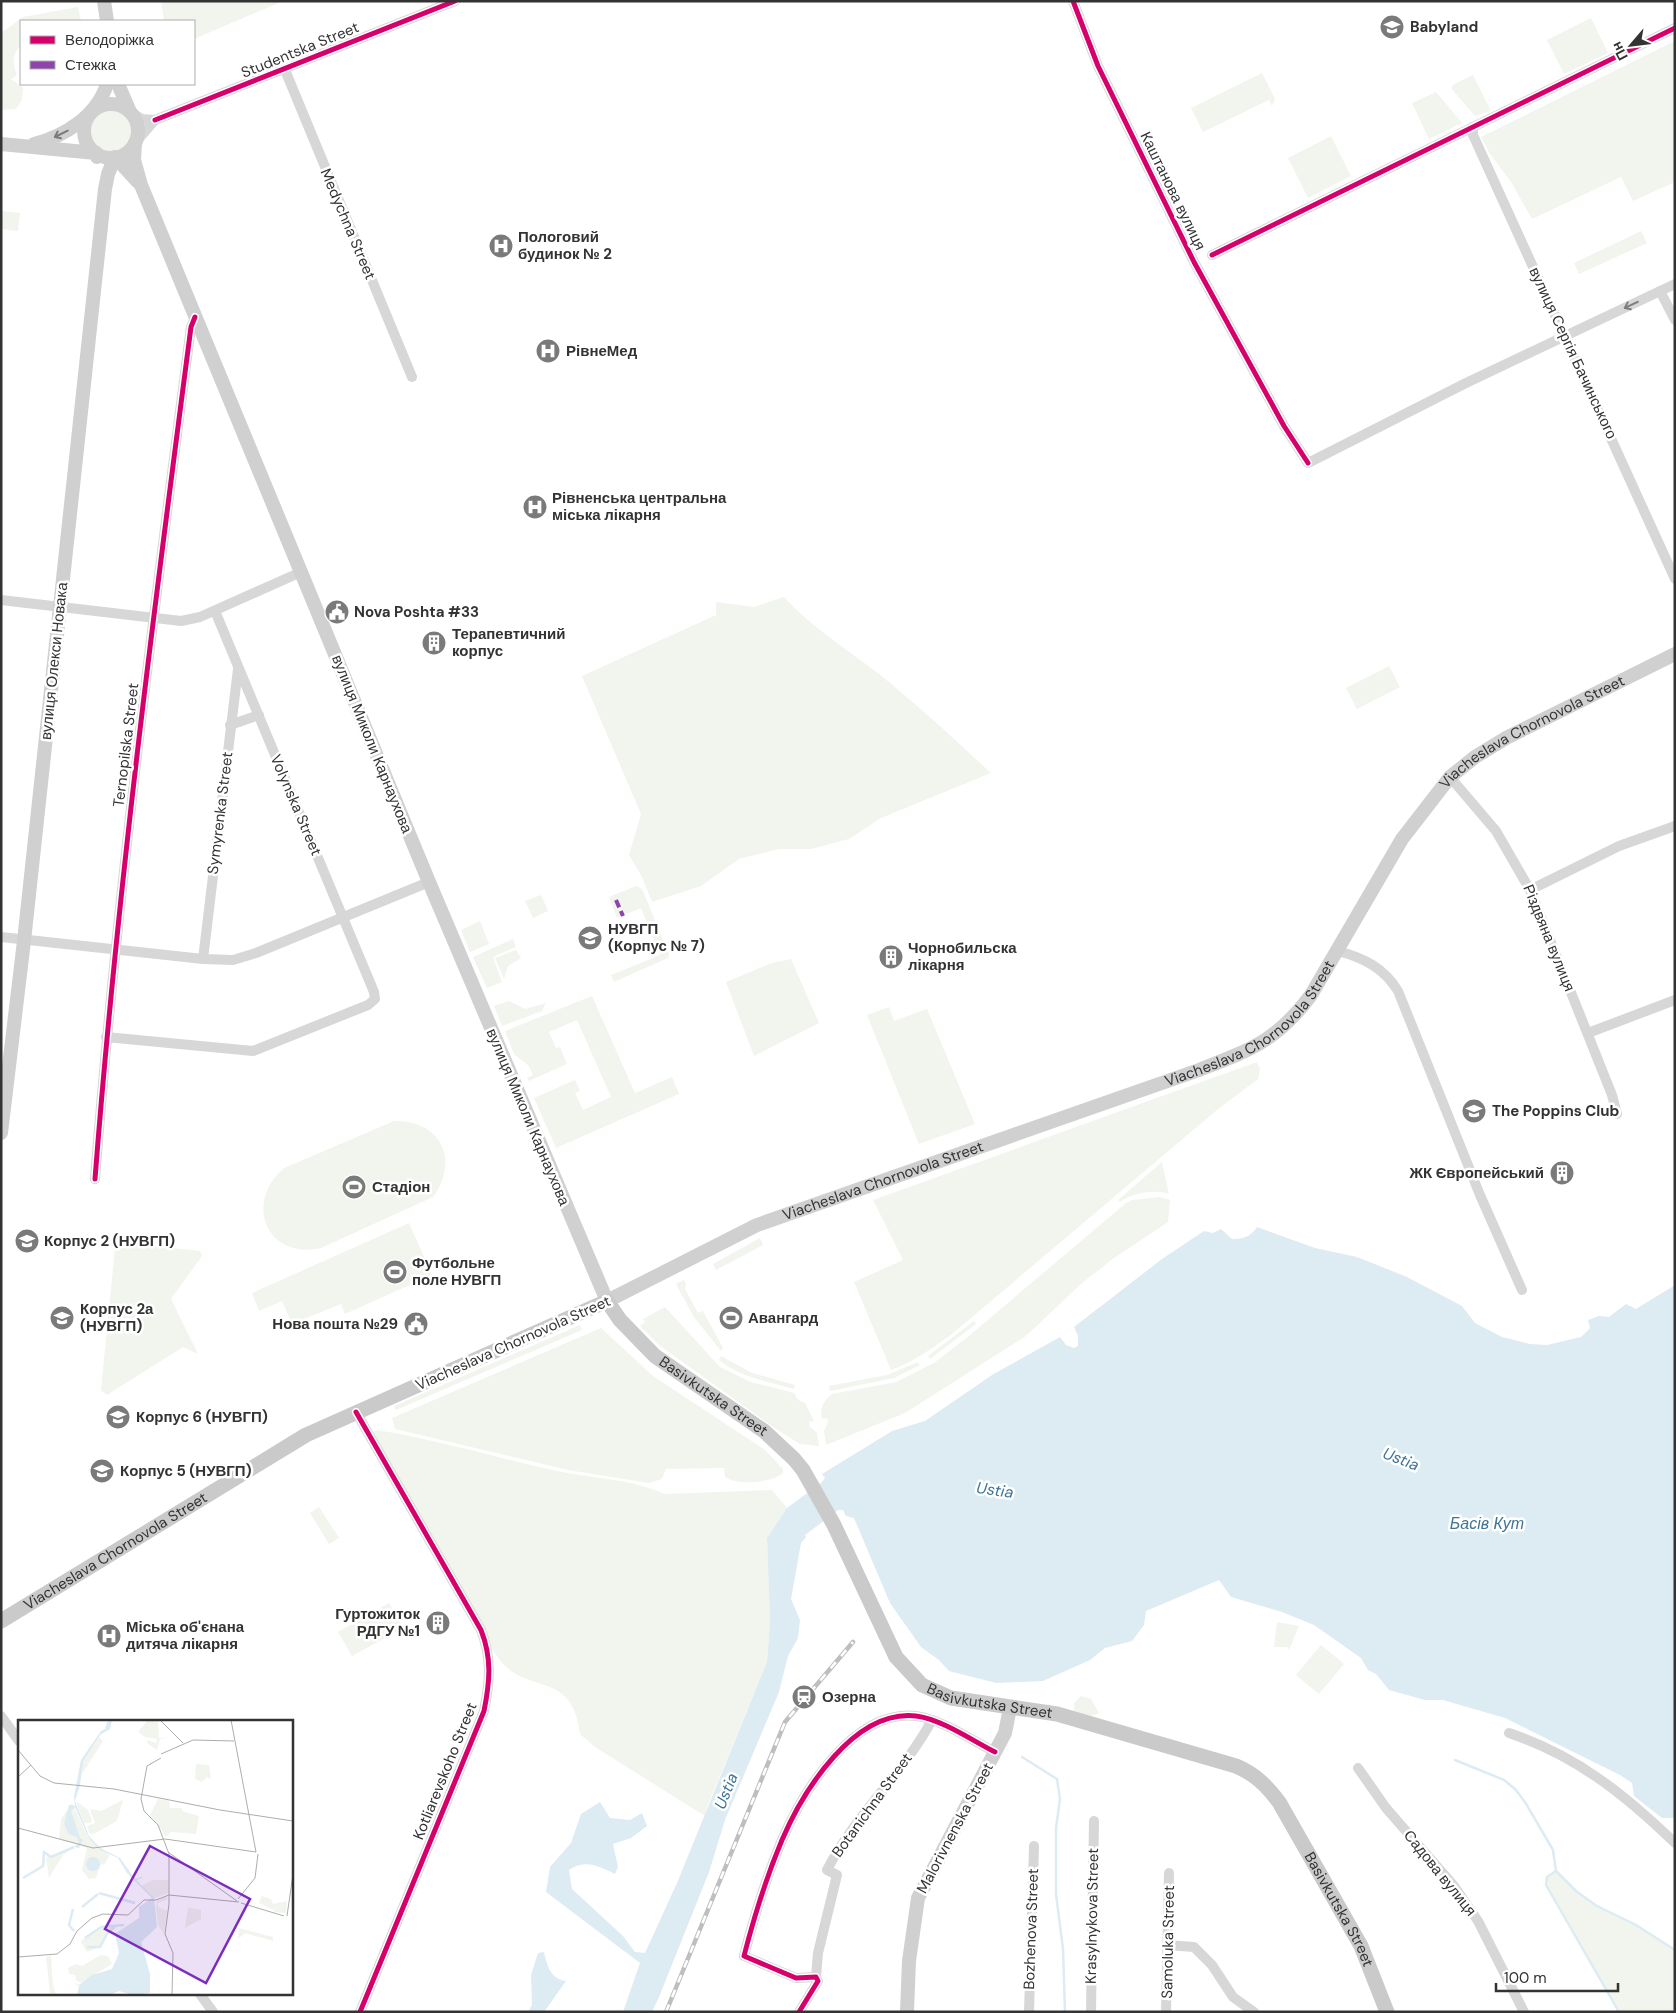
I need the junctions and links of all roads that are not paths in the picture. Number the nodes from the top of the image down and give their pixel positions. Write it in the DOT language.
graph roads {
  1 [pos="104,1"];
  2 [pos="455,1"];
  3 [pos="1074,1"];
  4 [pos="107,20"];
  5 [pos="1675,28"];
  6 [pos="285,70"];
  7 [pos="106,85"];
  8 [pos="118,85"];
  9 [pos="91,112"];
  10 [pos="130,112"];
  11 [pos="154,120"];
  12 [pos="1473,127"];
  13 [pos="134,143"];
  14 [pos="1,144"];
  15 [pos="26,146"];
  16 [pos="96,153"];
  17 [pos="115,157"];
  18 [pos="140,185"];
  19 [pos="105,189"];
  20 [pos="1212,255"];
  21 [pos="1675,284"];
  22 [pos="1660,291"];
  23 [pos="194,317"];
  24 [pos="1675,320"];
  25 [pos="1566,336"];
  26 [pos="412,377"];
  27 [pos="301,572"];
  28 [pos="1675,579"];
  29 [pos="1,600"];
  30 [pos="59,608"];
  31 [pos="215,611"];
  32 [pos="152,619"];
  33 [pos="1675,654"];
  34 [pos="239,668"];
  35 [pos="259,715"];
  36 [pos="230,726"];
  37 [pos="1450,777"];
  38 [pos="1675,826"];
  39 [pos="429,882"];
  40 [pos="1530,890"];
  41 [pos="343,917"];
  42 [pos="1,937"];
  43 [pos="24,940"];
  44 [pos="114,950"];
  45 [pos="1338,951"];
  46 [pos="203,959"];
  47 [pos="1675,1000"];
  48 [pos="1588,1034"];
  49 [pos="106,1037"];
  50 [pos="1617,1114"];
  51 [pos="1,1133"];
  52 [pos="95,1178"];
  53 [pos="1522,1290"];
  54 [pos="607,1302"];
  55 [pos="356,1412"];
  56 [pos="1,1621"];
  57 [pos="1010,1708"];
  58 [pos="1,1716"];
  59 [pos="932,1720"];
  60 [pos="1509,1733"];
  61 [pos="18,1739"];
  62 [pos="995,1752"];
  63 [pos="1358,1768"];
  64 [pos="1094,1821"];
  65 [pos="1674,1841"];
  66 [pos="1034,1846"];
  67 [pos="1169,1873"];
  68 [pos="1167,1945"];
  69 [pos="816,1976"];
  70 [pos="201,1996"];
  71 [pos="212,2012"];
  72 [pos="360,2012"];
  73 [pos="799,2012"];
  74 [pos="907,2012"];
  75 [pos="1028,2012"];
  76 [pos="1091,2012"];
  77 [pos="1166,2012"];
  78 [pos="1254,2012"];
  79 [pos="1386,2012"];
  80 [pos="1524,2012"];
  1 -- 4 [label="main road"];
  2 -- 6 [label="street, Studentska Street"];
  3 -- 25 [label="street, Каштанова вулиця"];
  5 -- 12 [label="street"];
  6 -- 11 [label="street, Studentska Street"];
  6 -- 26 [label="street, Medychna Street"];
  7 -- 9 [label="main road"];
  8 -- 10 [label="main road"];
  9 -- 10 [label="main road"];
  9 -- 15 [label="main road, one-way"];
  9 -- 16 [label="main road"];
  10 -- 11 [label="street"];
  10 -- 13 [label="main road"];
  11 -- 13 [label="street"];
  12 -- 20 [label="street"];
  12 -- 25 [label="street, вулиця Сергія Бачинського"];
  13 -- 17 [label="main road"];
  13 -- 18 [label="main road, вулиця Миколи Карнаухова"];
  14 -- 15 [label="main road"];
  15 -- 16 [label="main road"];
  16 -- 17 [label="main road"];
  16 -- 19 [label="main road, вулиця Олекси Новака"];
  17 -- 18 [label="main road, вулиця Миколи Карнаухова"];
  17 -- 19 [label="main road, вулиця Олекси Новака"];
  18 -- 23 [label="main road, вулиця Миколи Карнаухова"];
  19 -- 30 [label="main road, вулиця Олекси Новака"];
  21 -- 22 [label="street"];
  22 -- 24 [label="street"];
  22 -- 25 [label="street, one-way"];
  23 -- 27 [label="main road, вулиця Миколи Карнаухова"];
  23 -- 32 [label="street, Ternopilska Street"];
  25 -- 28 [label="street, вулиця Сергія Бачинського"];
  27 -- 31 [label="street"];
  27 -- 39 [label="main road, вулиця Миколи Карнаухова"];
  29 -- 30 [label="street"];
  30 -- 32 [label="street"];
  30 -- 43 [label="main road, вулиця Олекси Новака"];
  31 -- 32 [label="street"];
  31 -- 34 [label="street, Volynska Street"];
  32 -- 44 [label="street, Ternopilska Street"];
  33 -- 37 [label="main road, Viacheslava Chornovola Street"];
  34 -- 35 [label="street, Volynska Street"];
  34 -- 36 [label="street, Symyrenka Street"];
  35 -- 36 [label="street"];
  35 -- 41 [label="street, Volynska Street"];
  36 -- 46 [label="street, Symyrenka Street"];
  37 -- 40 [label="street, Різдвяна вулиця"];
  37 -- 45 [label="main road, Viacheslava Chornovola Street"];
  38 -- 40 [label="street"];
  39 -- 41 [label="street"];
  39 -- 54 [label="main road, вулиця Миколи Карнаухова"];
  40 -- 48 [label="street, Різдвяна вулиця"];
  41 -- 46 [label="street"];
  41 -- 49 [label="street, Volynska Street"];
  42 -- 43 [label="street"];
  43 -- 44 [label="street"];
  43 -- 51 [label="main road, вулиця Олекси Новака"];
  44 -- 46 [label="street"];
  44 -- 49 [label="street, Ternopilska Street"];
  45 -- 53 [label="street"];
  45 -- 54 [label="main road, Viacheslava Chornovola Street"];
  47 -- 48 [label="street"];
  48 -- 50 [label="street, Різдвяна вулиця"];
  49 -- 52 [label="street, Ternopilska Street"];
  54 -- 55 [label="main road, Viacheslava Chornovola Street"];
  54 -- 57 [label="main road, Basivkutska Street"];
  55 -- 56 [label="main road, Viacheslava Chornovola Street"];
  55 -- 72 [label="street, Kotliarevskoho Street"];
  57 -- 62 [label="main road, Malorivnenska Street"];
  57 -- 79 [label="main road, Basivkutska Street"];
  58 -- 61 [label="street"];
  59 -- 62 [label="street"];
  59 -- 69 [label="street, Botanichna Street"];
  59 -- 69 [label="street"];
  60 -- 65 [label="street"];
  62 -- 74 [label="main road, Malorivnenska Street"];
  63 -- 80 [label="street, Садова вулиця"];
  64 -- 76 [label="street, Krasylnykova Street"];
  66 -- 75 [label="street, Bozhenova Street"];
  67 -- 68 [label="street, Samoluka Street"];
  68 -- 77 [label="street, Samoluka Street"];
  68 -- 78 [label="street"];
  69 -- 73 [label="street, Botanichna Street"];
  70 -- 71 [label="street"];
}
